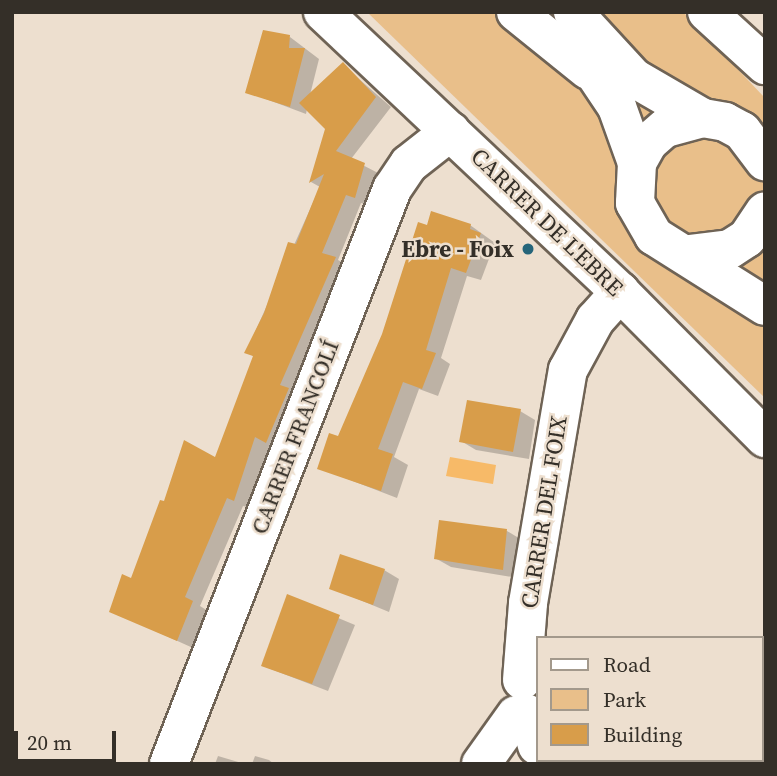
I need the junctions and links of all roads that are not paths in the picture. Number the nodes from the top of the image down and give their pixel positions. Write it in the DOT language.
graph roads {
  1 [pos="323,12"];
  2 [pos="516,12"];
  3 [pos="555,12"];
  4 [pos="573,12"];
  5 [pos="707,12"];
  6 [pos="765,65"];
  7 [pos="592,74"];
  8 [pos="703,118"];
  9 [pos="452,131"];
  10 [pos="765,161"];
  11 [pos="637,163"];
  12 [pos="765,211"];
  13 [pos="689,254"];
  14 [pos="621,292"];
  15 [pos="765,306"];
  16 [pos="765,438"];
  17 [pos="531,704"];
  18 [pos="169,764"];
  19 [pos="481,764"];
  1 -- 9 [label="street, CARRER DE L'EBRE"];
  2 -- 7 [label="street"];
  3 -- 7 [label="street"];
  4 -- 8 [label="street"];
  5 -- 6 [label="street"];
  7 -- 11 [label="street"];
  8 -- 10 [label="street"];
  8 -- 11 [label="street"];
  9 -- 14 [label="street, CARRER DE L'EBRE"];
  9 -- 18 [label="street, CARRER FRANCOLÍ"];
  11 -- 13 [label="street"];
  12 -- 13 [label="street"];
  13 -- 15 [label="street"];
  14 -- 16 [label="street, CARRER DE L'EBRE"];
  14 -- 17 [label="street, CARRER DEL FOIX"];
  17 -- 19 [label="street, CARRER DEL FOIX"];
}
